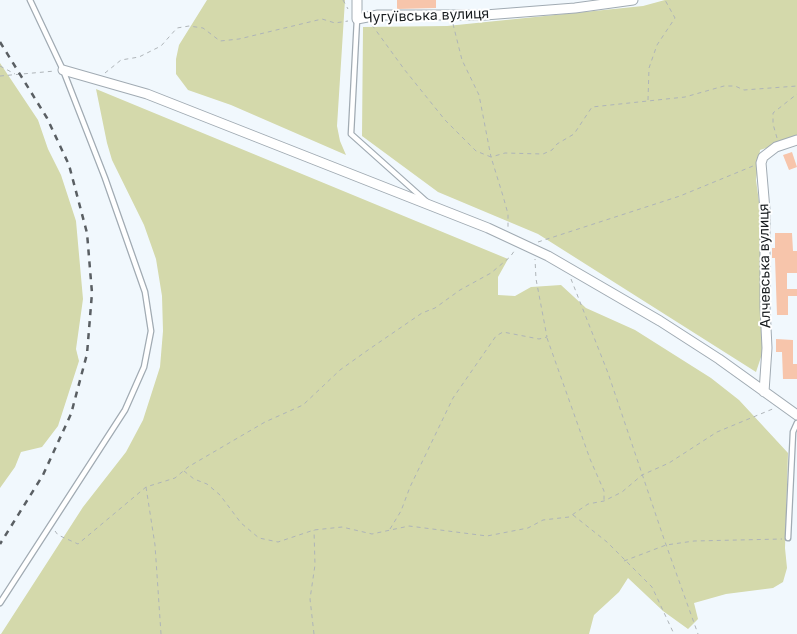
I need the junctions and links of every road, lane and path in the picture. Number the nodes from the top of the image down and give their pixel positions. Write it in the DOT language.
graph roads {
  1 [pos="30,0"];
  2 [pos="357,0"];
  3 [pos="633,0"];
  4 [pos="665,0"];
  5 [pos="618,2"];
  6 [pos="573,4"];
  7 [pos="452,16"];
  8 [pos="356,22"];
  9 [pos="0,66"];
  10 [pos="63,70"];
  11 [pos="15,75"];
  12 [pos="0,76"];
  13 [pos="97,80"];
  14 [pos="797,86"];
  15 [pos="797,94"];
  16 [pos="648,100"];
  17 [pos="797,140"];
  18 [pos="776,147"];
  19 [pos="491,157"];
  20 [pos="761,163"];
  21 [pos="430,204"];
  22 [pos="508,238"];
  23 [pos="526,246"];
  24 [pos="567,267"];
  25 [pos="547,337"];
  26 [pos="764,392"];
  27 [pos="783,405"];
  28 [pos="797,415"];
  29 [pos="797,423"];
  30 [pos="184,471"];
  31 [pos="642,475"];
  32 [pos="146,487"];
  33 [pos="604,501"];
  34 [pos="573,515"];
  35 [pos="50,525"];
  36 [pos="314,530"];
  37 [pos="390,530"];
  38 [pos="788,538"];
  39 [pos="666,545"];
  40 [pos="624,561"];
  41 [pos="0,603"];
  42 [pos="161,634"];
  43 [pos="314,634"];
  44 [pos="674,634"];
  45 [pos="698,634"];
  1 -- 10 [label="lane"];
  2 -- 8 [label="street, Чугуївська вулиця"];
  3 -- 5 [label="street, Чугуївська вулиця"];
  4 -- 16 [label="path"];
  5 -- 6 [label="street, Чугуївська вулиця"];
  6 -- 7 [label="street, Чугуївська вулиця"];
  7 -- 8 [label="street, Чугуївська вулиця"];
  7 -- 19 [label="path"];
  8 -- 13 [label="path"];
  8 -- 19 [label="path"];
  8 -- 21 [label="lane"];
  9 -- 11 [label="path"];
  10 -- 11 [label="path"];
  10 -- 13 [label="street"];
  10 -- 35 [label="lane"];
  11 -- 12 [label="path"];
  13 -- 21 [label="street"];
  14 -- 16 [label="path"];
  15 -- 18 [label="path"];
  16 -- 19 [label="path"];
  17 -- 18 [label="street"];
  18 -- 20 [label="street"];
  19 -- 22 [label="path"];
  20 -- 23 [label="path"];
  20 -- 26 [label="street, Алчевська вулиця"];
  21 -- 22 [label="street"];
  22 -- 23 [label="street"];
  23 -- 24 [label="street"];
  23 -- 25 [label="path"];
  23 -- 30 [label="path"];
  24 -- 26 [label="street"];
  24 -- 31 [label="path"];
  25 -- 33 [label="path"];
  25 -- 37 [label="path"];
  26 -- 27 [label="street"];
  27 -- 28 [label="street"];
  27 -- 31 [label="path"];
  29 -- 38 [label="lane"];
  30 -- 32 [label="path"];
  30 -- 36 [label="path"];
  31 -- 33 [label="path"];
  31 -- 39 [label="path"];
  32 -- 35 [label="path"];
  32 -- 42 [label="path"];
  33 -- 34 [label="path"];
  34 -- 37 [label="path"];
  34 -- 40 [label="path"];
  35 -- 41 [label="lane"];
  36 -- 37 [label="path"];
  36 -- 43 [label="path"];
  38 -- 39 [label="path"];
  39 -- 40 [label="path"];
  39 -- 45 [label="path"];
  40 -- 44 [label="path"];
}
